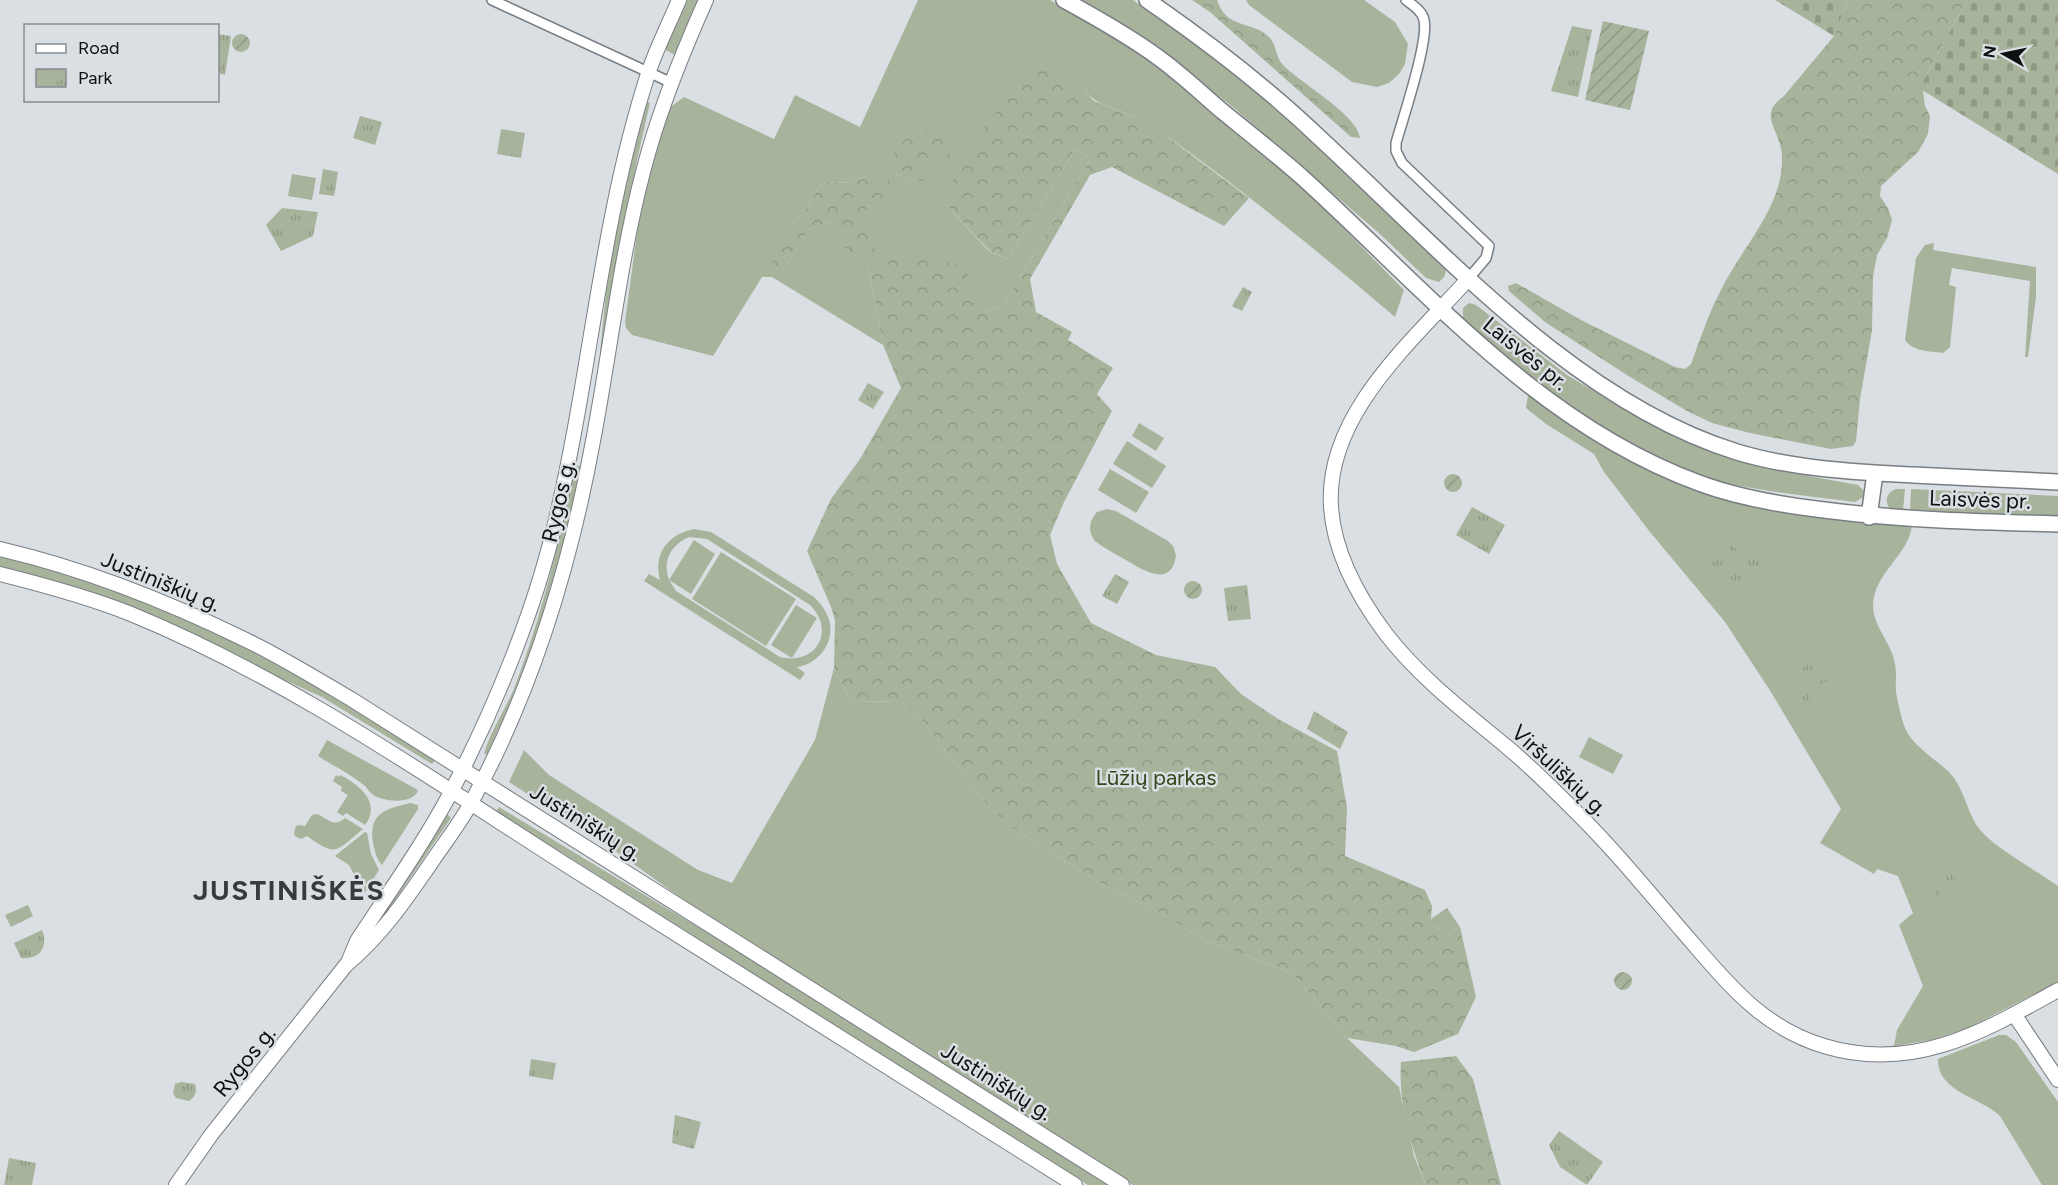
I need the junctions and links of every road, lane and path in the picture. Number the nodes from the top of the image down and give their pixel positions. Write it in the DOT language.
graph roads {
  1 [pos="492,0"];
  2 [pos="679,0"];
  3 [pos="706,0"];
  4 [pos="1064,0"];
  5 [pos="1147,0"];
  6 [pos="1406,0"];
  7 [pos="648,72"];
  8 [pos="672,83"];
  9 [pos="1469,278"];
  10 [pos="1441,310"];
  11 [pos="1875,473"];
  12 [pos="2058,482"];
  13 [pos="1869,517"];
  14 [pos="2058,524"];
  15 [pos="0,549"];
  16 [pos="0,574"];
  17 [pos="462,769"];
  18 [pos="482,781"];
  19 [pos="452,791"];
  20 [pos="471,804"];
  21 [pos="346,965"];
  22 [pos="2058,990"];
  23 [pos="2014,1014"];
  24 [pos="2058,1080"];
  25 [pos="176,1185"];
  26 [pos="1075,1185"];
  27 [pos="1122,1185"];
  1 -- 7 [label="street"];
  2 -- 7 [label="main road, Rygos g."];
  3 -- 8 [label="main road, Rygos g."];
  4 -- 10 [label="main road, Laisvės pr."];
  5 -- 9 [label="main road, Laisvės pr."];
  6 -- 9 [label="street"];
  7 -- 8 [label="street"];
  7 -- 17 [label="main road, Rygos g."];
  8 -- 18 [label="main road, Rygos g."];
  9 -- 10 [label="main road, Viršuliškių g."];
  9 -- 11 [label="main road, Laisvės pr."];
  10 -- 13 [label="main road, Laisvės pr."];
  10 -- 23 [label="main road, Viršuliškių g."];
  11 -- 12 [label="main road, Laisvės pr."];
  11 -- 13 [label="main road"];
  13 -- 14 [label="main road, Laisvės pr."];
  15 -- 17 [label="main road, Justiniškių g."];
  16 -- 19 [label="main road, Justiniškių g."];
  17 -- 18 [label="main road, Justiniškių g."];
  17 -- 19 [label="main road, Rygos g."];
  18 -- 20 [label="main road, Rygos g."];
  18 -- 27 [label="main road, Justiniškių g."];
  19 -- 20 [label="main road, Justiniškių g."];
  19 -- 21 [label="main road, Rygos g."];
  20 -- 21 [label="main road, Rygos g."];
  20 -- 26 [label="main road, Justiniškių g."];
  21 -- 25 [label="main road, Rygos g."];
  22 -- 23 [label="main road, Viršuliškių g."];
  23 -- 24 [label="main road"];
}
